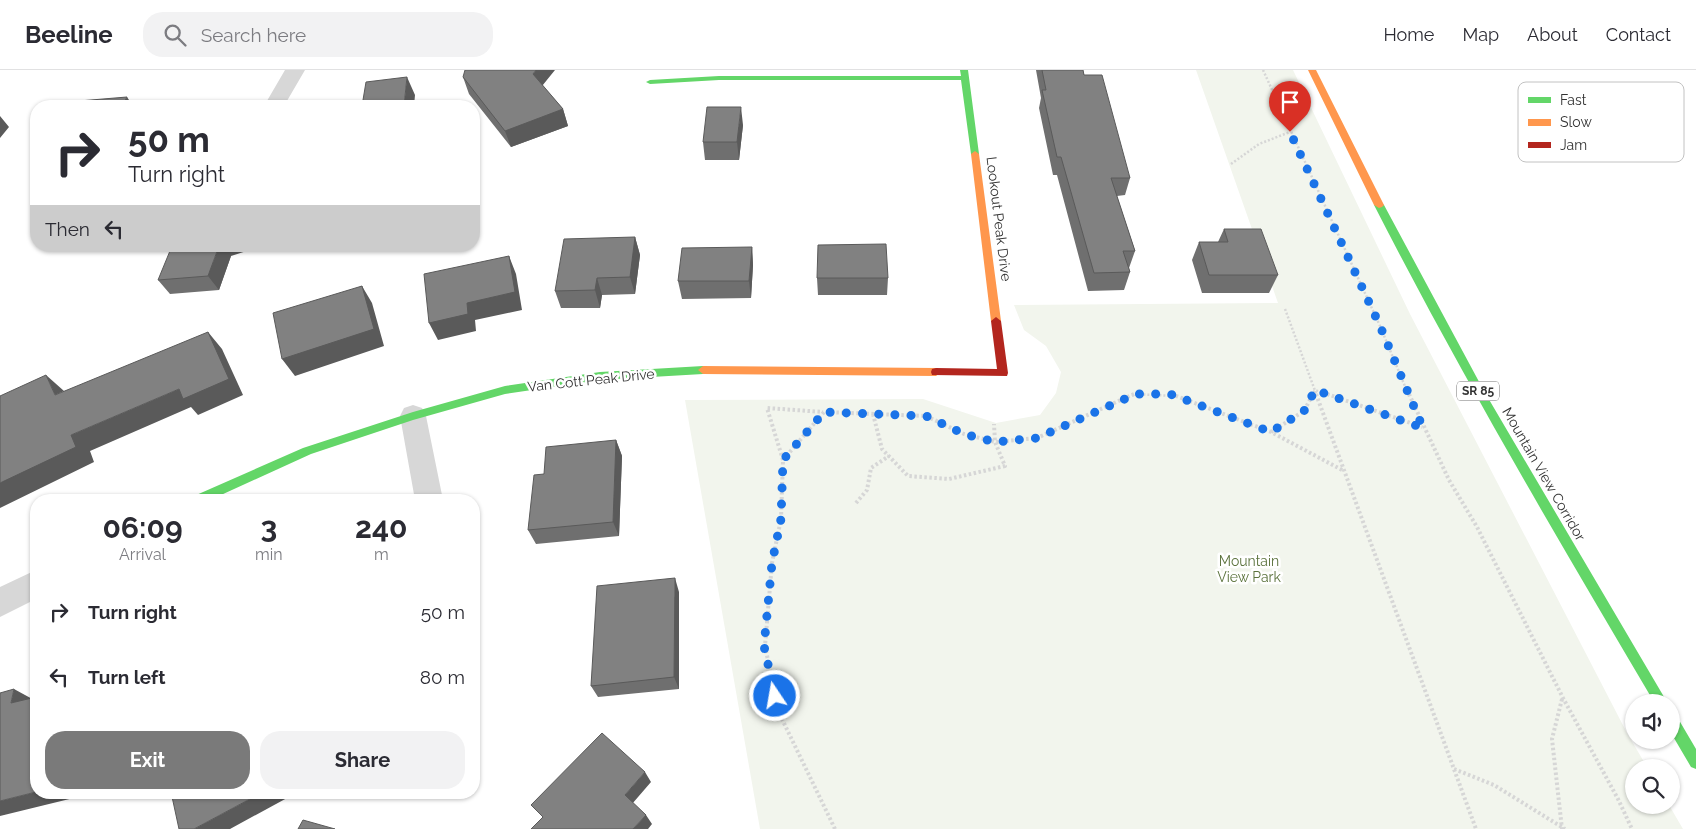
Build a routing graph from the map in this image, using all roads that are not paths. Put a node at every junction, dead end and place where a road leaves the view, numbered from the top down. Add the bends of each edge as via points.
1 (295, 70) edge
2 (1312, 70) edge
3 (965, 74) edge
4 (650, 82) dead end
5 (278, 100) edge
6 (1004, 373) joint
7 (413, 416) junction
8 (211, 494) edge
9 (428, 494) edge
10 (30, 587) edge
11 (0, 603) edge
12 (1656, 694) edge
13 (1680, 735) edge
14 (1696, 762) edge

1 - 5 street
2 - 12 main road, Mountain View Corridor / SR 85 via 1404,255 1484,400
3 - 4 main road
3 - 6 main road, Lookout Peak Drive
6 - 7 main road, Van Cott Peak Drive via 700,370 600,376 506,390
7 - 8 main road, Van Cott Peak Drive via 307,451
7 - 9 street
10 - 11 street
13 - 14 main road

